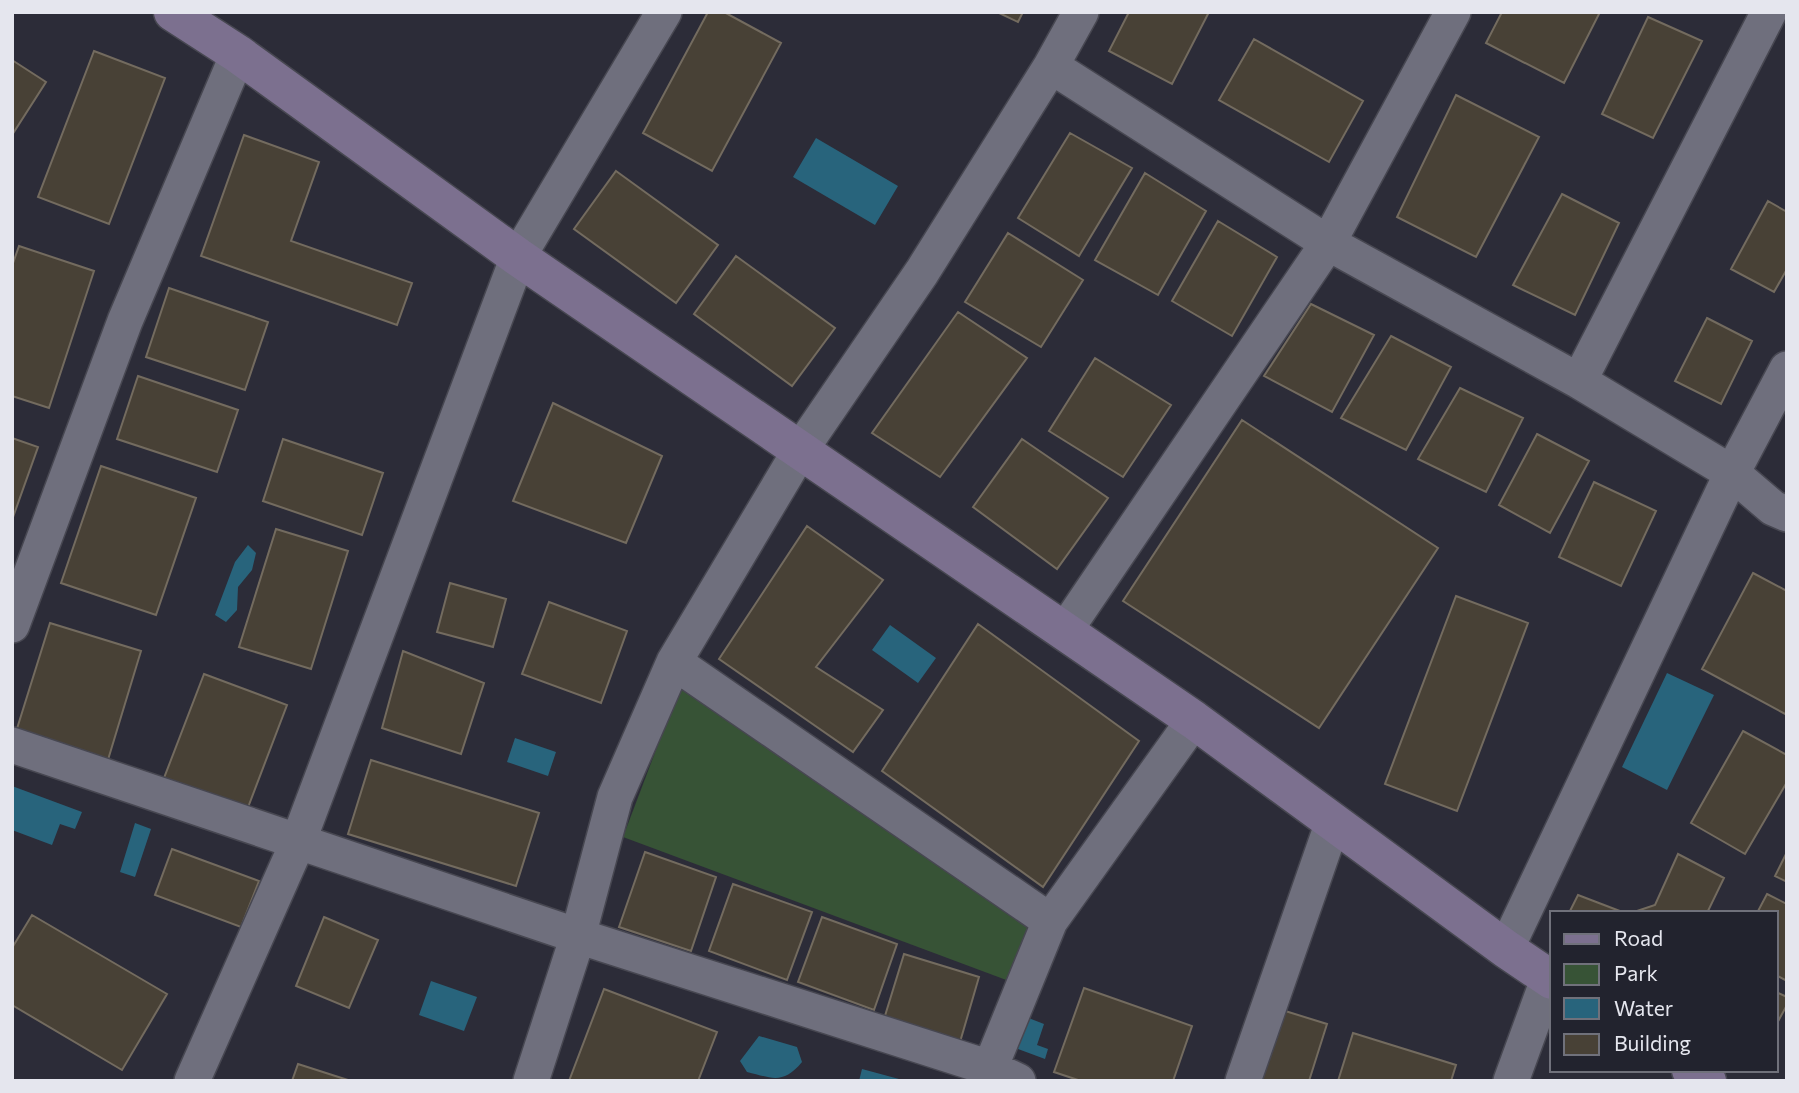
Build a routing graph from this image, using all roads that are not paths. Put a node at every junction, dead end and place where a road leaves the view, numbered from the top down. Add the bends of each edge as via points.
1 (173, 12) edge
2 (189, 12) edge
3 (664, 12) edge
4 (1081, 12) edge
5 (1453, 12) edge
6 (1769, 12) edge
7 (238, 54) junction
8 (1051, 66) junction
9 (1328, 243) junction
10 (518, 257) junction
11 (1787, 369) edge
12 (1579, 382) junction
13 (801, 449) junction
14 (1732, 473) junction
15 (1787, 514) edge
16 (12, 625) edge
17 (1064, 632) junction
18 (674, 662) junction
19 (1194, 720) junction
20 (12, 745) edge
21 (1333, 822) junction
22 (299, 842) junction
23 (1050, 921) junction
24 (578, 936) junction
25 (1506, 949) junction
26 (1550, 979) edge
27 (1004, 1075) edge
28 (192, 1081) edge
29 (506, 1081) edge
30 (531, 1081) edge
31 (1243, 1081) edge
32 (1511, 1081) edge

1 - 7 street
2 - 7 street
3 - 10 street
4 - 8 street
5 - 9 street
6 - 12 street
7 - 10 street
7 - 16 street via 125,321
8 - 9 street
8 - 13 street via 922,272
9 - 12 street
9 - 17 street
10 - 13 street
10 - 22 street
11 - 14 street
12 - 14 street
13 - 17 street
13 - 18 street
14 - 15 street via 1773,508
14 - 25 street
17 - 19 street
18 - 23 street
18 - 24 street via 615,797
19 - 21 street
19 - 23 street
20 - 22 street
21 - 25 street
21 - 31 street
22 - 24 street
22 - 28 street
23 - 27 street
24 - 27 street
24 - 29 street via 543,983
24 - 30 street
25 - 26 street
26 - 32 street

